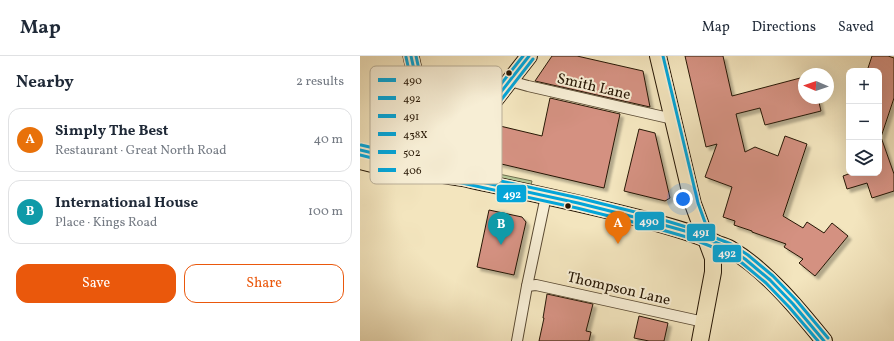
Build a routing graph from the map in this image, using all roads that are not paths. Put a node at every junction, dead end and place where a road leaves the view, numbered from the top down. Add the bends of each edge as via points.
1 (411, 56) edge
2 (529, 56) edge
3 (658, 56) edge
4 (413, 66) edge
5 (510, 81) junction
6 (502, 91) edge
7 (673, 119) junction
8 (360, 150) edge
9 (370, 152) edge
10 (360, 161) edge
11 (370, 164) edge
12 (491, 184) edge
13 (546, 196) junction
14 (705, 238) junction
15 (527, 286) junction
16 (704, 322) junction
17 (517, 341) edge
18 (700, 341) edge
19 (824, 341) edge

1 - 4 street
2 - 5 main road
3 - 7 main road
5 - 6 main road
5 - 7 street, Smith Lane
7 - 14 main road via 693,204
8 - 9 main road
10 - 11 main road
12 - 13 main road
13 - 14 main road via 628,215
13 - 15 street
14 - 16 main road via 713,258 713,272
14 - 19 main road via 731,249 755,265 806,318
15 - 16 street, Thompson Lane via 536,285
15 - 17 street
16 - 18 main road

